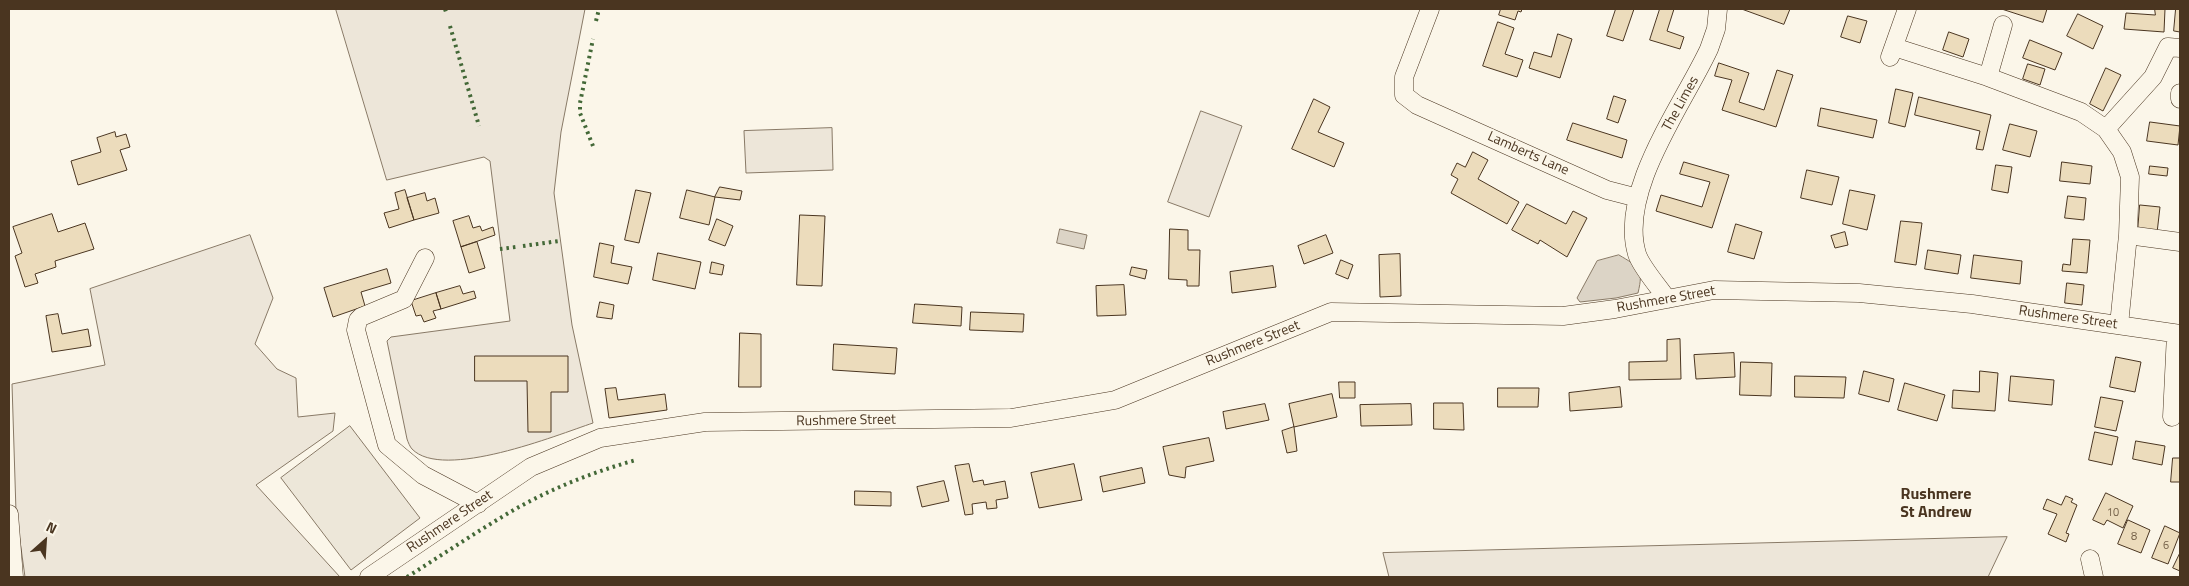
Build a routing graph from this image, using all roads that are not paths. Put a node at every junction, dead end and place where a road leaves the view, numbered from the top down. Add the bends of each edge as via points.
1 (1430, 9) edge
2 (1718, 9) edge
3 (1906, 9) edge
4 (2003, 25) dead end
5 (2180, 48) edge
6 (1988, 76) junction
7 (2180, 93) edge
8 (2180, 99) edge
9 (2106, 129) junction
10 (1638, 198) junction
11 (2128, 235) junction
12 (2180, 242) edge
13 (425, 258) dead end
14 (1667, 299) junction
15 (2120, 325) junction
16 (2178, 334) edge
17 (2169, 417) edge
18 (478, 504) junction
19 (9, 514) edge
20 (2090, 559) dead end
21 (14, 577) edge
22 (369, 577) edge
23 (2094, 577) edge

1 - 10 street, Lamberts Lane via 1404,77 1404,96 1417,105 1607,190
2 - 10 street, The Limes via 1709,49 1649,164
3 - 6 street via 1892,52
4 - 6 street
5 - 9 street via 2168,47 2153,77
6 - 9 street via 2081,112
7 - 8 street
9 - 11 street via 2122,152 2130,177
10 - 14 street via 1633,236 1638,257
11 - 12 street
11 - 15 street
13 - 18 street via 404,298 361,317 356,330 387,445 423,475
14 - 15 street, Rushmere Street via 1714,290 1859,293 1972,304
14 - 18 street, Rushmere Street via 1563,316 1331,312 1115,400 1011,418 705,422 645,430 600,438 531,467
15 - 16 street, Rushmere Street
16 - 17 street
18 - 22 street, Rushmere Street
19 - 21 street
20 - 23 street

